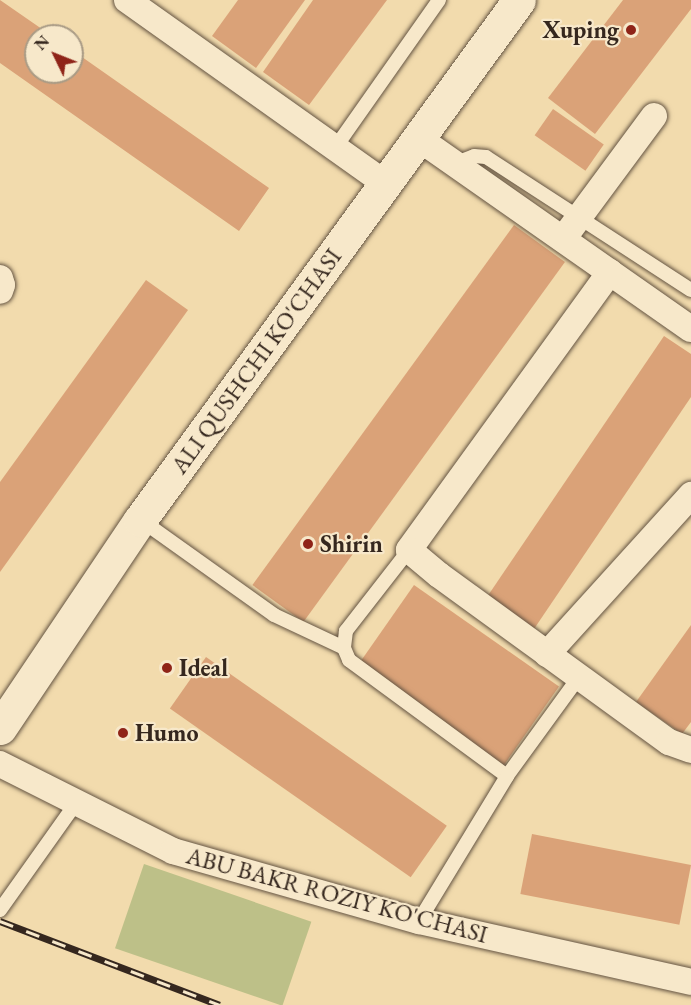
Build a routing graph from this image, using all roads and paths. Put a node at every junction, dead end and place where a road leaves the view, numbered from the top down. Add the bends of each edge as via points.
1 (127, 0) edge
2 (439, 0) edge
3 (519, 0) edge
4 (654, 116) dead end
5 (418, 138) junction
6 (335, 148) junction
7 (456, 163) junction
8 (386, 184) junction
9 (579, 217) junction
10 (563, 239) junction
11 (610, 272) junction
12 (0, 278) edge
13 (691, 290) edge
14 (0, 291) edge
15 (691, 329) edge
16 (691, 495) edge
17 (140, 520) junction
18 (409, 550) junction
19 (344, 648) junction
20 (547, 654) junction
21 (579, 677) junction
22 (0, 728) edge
23 (691, 750) edge
24 (0, 764) edge
25 (507, 776) junction
26 (76, 803) junction
27 (0, 910) edge
28 (419, 921) junction
29 (691, 982) edge

1 - 6 street
2 - 6 lane
3 - 5 main road, ALI QUSHCHI KO'CHASI
4 - 9 street
5 - 7 street
5 - 8 main road, ALI QUSHCHI KO'CHASI
6 - 8 street
7 - 9 lane via 474,156 486,157
7 - 10 street
8 - 17 main road, ALI QUSHCHI KO'CHASI
9 - 10 street
9 - 13 lane
10 - 11 street
11 - 15 street
11 - 18 street
12 - 14 street
16 - 20 street
17 - 19 lane via 274,615
17 - 22 main road, ALI QUSHCHI KO'CHASI
18 - 19 lane via 346,631
18 - 20 street
19 - 25 lane via 349,660
20 - 21 street
21 - 23 street via 669,742
21 - 25 lane
24 - 26 street, ABU BAKR ROZIY KO'CHASI
25 - 28 lane
26 - 27 lane
26 - 28 street, ABU BAKR ROZIY KO'CHASI via 173,851
28 - 29 street, ABU BAKR ROZIY KO'CHASI

